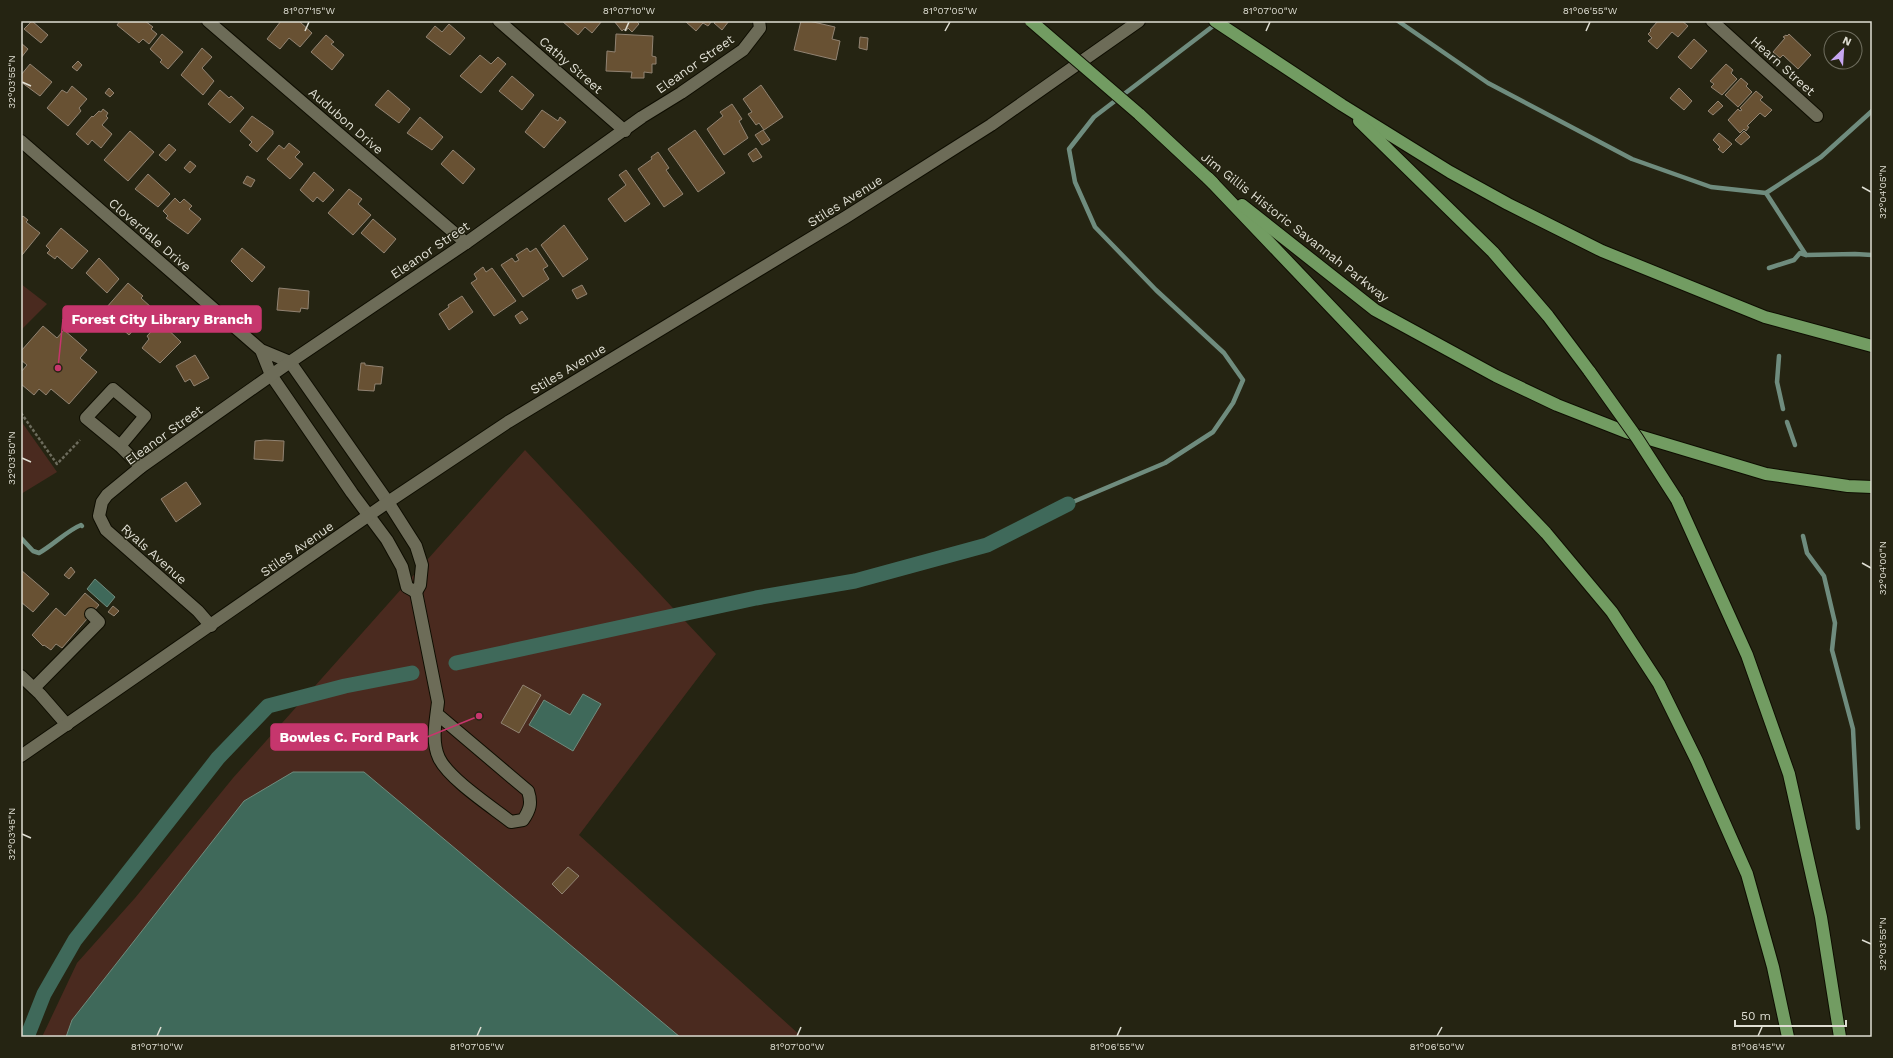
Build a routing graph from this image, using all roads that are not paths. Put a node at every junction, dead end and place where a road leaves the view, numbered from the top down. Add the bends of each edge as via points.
1 (208, 21) edge
2 (499, 21) edge
3 (759, 21) edge
4 (1031, 21) edge
5 (1139, 21) edge
6 (1215, 21) edge
7 (1712, 21) edge
8 (1342, 105) junction
9 (1817, 116) dead end
10 (625, 131) junction
11 (21, 141) edge
12 (1208, 178) junction
13 (466, 243) junction
14 (1872, 346) edge
15 (261, 350) junction
16 (290, 362) junction
17 (271, 375) junction
18 (120, 446) junction
19 (141, 467) junction
20 (1872, 487) edge
21 (107, 495) joint
22 (388, 502) junction
23 (369, 516) junction
24 (416, 592) junction
25 (91, 614) dead end
26 (211, 626) junction
27 (21, 676) edge
28 (34, 688) junction
29 (437, 714) junction
30 (67, 725) junction
31 (21, 756) edge
32 (1788, 1037) edge
33 (1840, 1037) edge

1 - 13 street, Audubon Drive
2 - 10 street, Cathy Street
3 - 10 street, Eleanor Street via 760,28 743,50
4 - 12 highway, Jim Gillis Historic Savannah Parkway, bridge via 1139,114
5 - 22 street, Stiles Avenue via 954,149 508,422
6 - 8 highway
7 - 9 street, Hearn Street
8 - 14 highway via 1456,176 1602,251 1765,317
8 - 33 highway, bridge via 1492,252 1548,316 1637,438 1677,500 1747,655 1789,774 1821,918
10 - 13 street, Eleanor Street
11 - 15 street, Cloverdale Drive
12 - 20 highway, Jim Gillis Historic Savannah Parkway via 1376,310 1496,376 1626,432 1766,474
12 - 32 highway via 1546,532 1612,612 1659,684 1697,761 1747,874 1773,967
13 - 16 street, Eleanor Street
15 - 16 street, Cloverdale Drive
15 - 17 street, Cloverdale Drive
16 - 17 street, Eleanor Street
16 - 22 street
17 - 19 street, Eleanor Street
17 - 23 street, Cloverdale Drive
18 - 18 street via 145,416 113,389 86,418
18 - 19 street
19 - 21 street, Eleanor Street
21 - 26 street, Ryals Avenue via 99,510 101,523 106,530 198,611
22 - 23 street, Stiles Avenue
22 - 24 street via 416,546 422,565 420,585
23 - 24 street, Cloverdale Drive via 387,540 402,567 407,587
23 - 26 street, Stiles Avenue
24 - 29 street via 438,702
25 - 28 street via 99,622
26 - 30 street, Stiles Avenue
27 - 28 street
28 - 30 street
29 - 29 street via 434,735 439,758 453,776 511,822 523,820 529,811 531,799 528,791
30 - 31 street, Stiles Avenue

